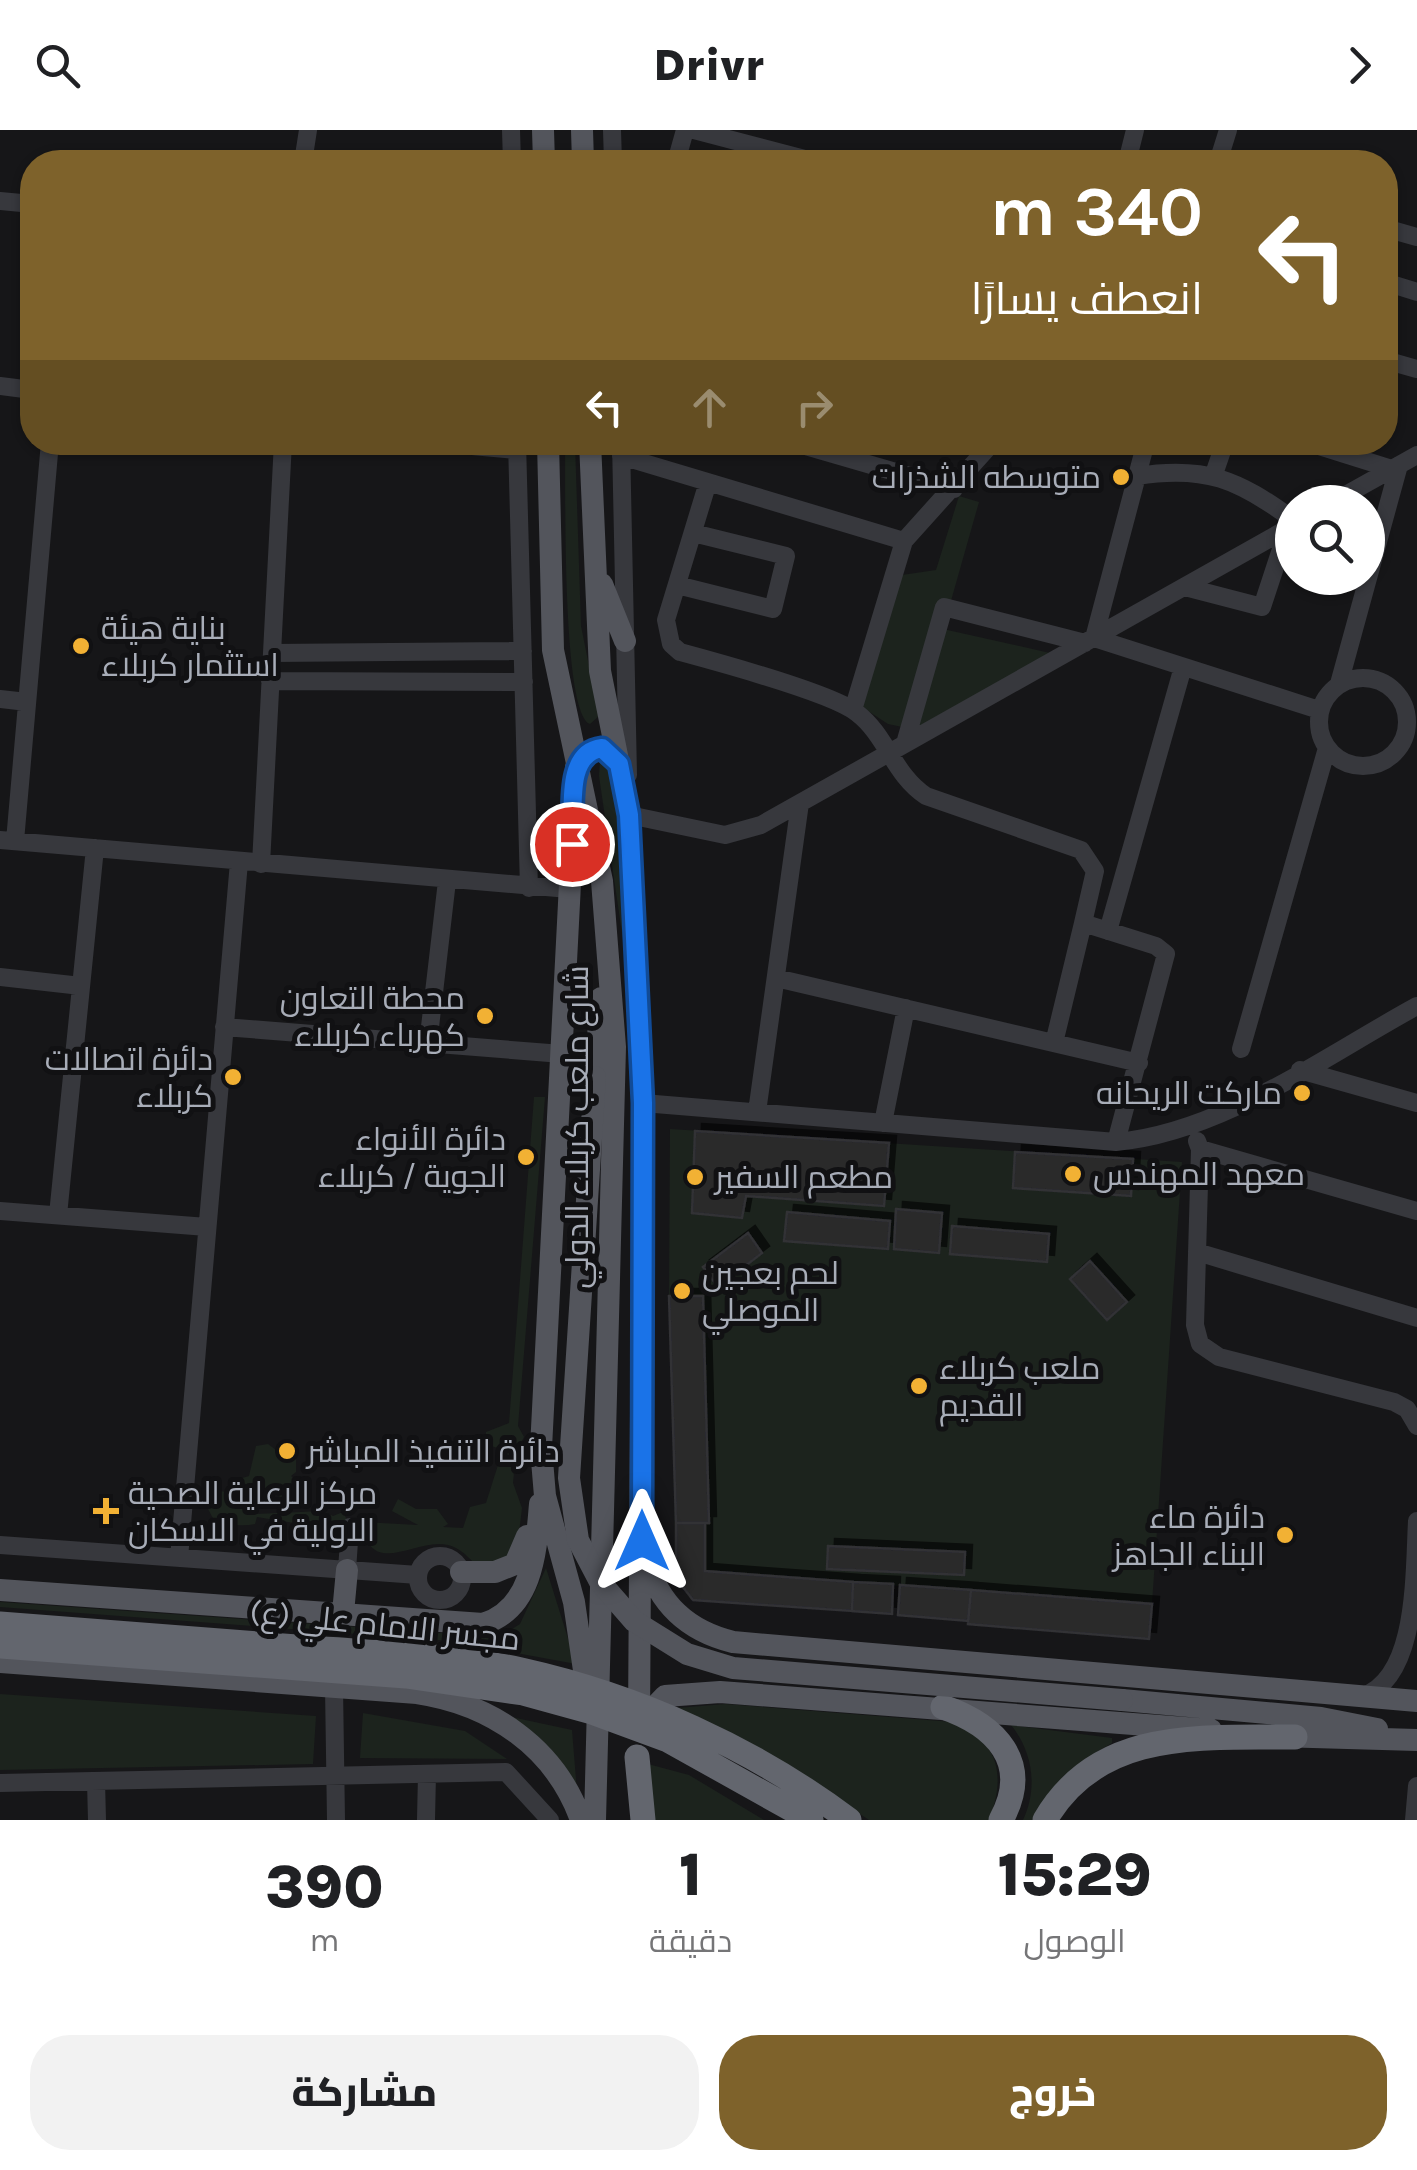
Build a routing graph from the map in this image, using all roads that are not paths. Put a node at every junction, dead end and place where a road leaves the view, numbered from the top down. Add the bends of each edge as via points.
1 (694, 130) edge
2 (770, 150) edge
3 (49, 455) edge
4 (281, 455) edge
5 (517, 455) edge
6 (548, 455) edge
7 (591, 455) edge
8 (621, 455) edge
9 (632, 455) edge
10 (649, 455) edge
11 (838, 455) edge
12 (982, 455) edge
13 (1143, 455) edge
14 (1221, 455) edge
15 (1353, 455) edge
16 (1417, 455) edge
17 (649, 464) junction
18 (1396, 467) junction
19 (1214, 474) junction
20 (1137, 476) junction
21 (708, 482) junction
22 (1364, 485) edge
23 (954, 488) junction
24 (1275, 509) edge
25 (693, 533) junction
26 (1275, 533) edge
27 (904, 541) junction
28 (595, 566) junction
29 (1275, 570) edge
30 (677, 584) junction
31 (1185, 586) junction
32 (625, 641) junction
33 (1090, 641) junction
34 (522, 651) junction
35 (272, 653) junction
36 (1183, 667) junction
37 (270, 682) junction
38 (524, 682) junction
39 (1386, 683) junction
40 (1339, 684) junction
41 (1417, 693) edge
42 (0, 699) edge
43 (27, 702) junction
44 (564, 708) junction
45 (853, 710) junction
46 (1320, 710) junction
47 (608, 718) junction
48 (906, 740) junction
49 (1327, 748) junction
50 (884, 752) junction
51 (619, 764) junction
52 (576, 767) junction
53 (800, 803) junction
54 (629, 815) junction
55 (8, 840) edge
56 (94, 848) junction
57 (239, 862) junction
58 (261, 864) junction
59 (447, 880) junction
60 (529, 888) junction
61 (569, 889) junction
62 (603, 900) junction
63 (1083, 923) junction
64 (1108, 931) junction
65 (0, 977) edge
66 (776, 978) junction
67 (81, 986) junction
68 (1417, 1006) edge
69 (906, 1008) junction
70 (224, 1026) junction
71 (1054, 1043) junction
72 (428, 1044) junction
73 (1241, 1049) dead end
74 (562, 1054) junction
75 (1139, 1062) junction
76 (1300, 1070) junction
77 (643, 1103) junction
78 (1417, 1103) edge
79 (757, 1112) junction
80 (883, 1122) junction
81 (1192, 1127) junction
82 (1116, 1142) junction
83 (1200, 1149) junction
84 (1417, 1210) edge
85 (0, 1211) edge
86 (58, 1216) junction
87 (208, 1227) junction
88 (1197, 1252) junction
89 (1417, 1318) edge
90 (1417, 1426) edge
91 (541, 1448) junction
92 (543, 1481) junction
93 (1417, 1521) edge
94 (350, 1527) dead end
95 (642, 1541) junction
96 (0, 1546) edge
97 (179, 1558) junction
98 (347, 1570) junction
99 (461, 1572) junction
100 (418, 1575) junction
101 (0, 1590) edge
102 (343, 1613) junction
103 (0, 1624) edge
104 (0, 1646) edge
105 (773, 1647) junction
106 (1414, 1650) edge
107 (0, 1662) edge
108 (1417, 1672) edge
109 (334, 1687) junction
110 (763, 1695) junction
111 (1355, 1698) junction
112 (1417, 1701) edge
113 (942, 1707) junction
114 (639, 1724) junction
115 (1295, 1738) junction
116 (1417, 1740) edge
117 (595, 1757) junction
118 (637, 1757) joint
119 (427, 1774) junction
120 (734, 1774) junction
121 (335, 1776) junction
122 (96, 1781) junction
123 (0, 1783) edge
124 (1417, 1786) edge
125 (97, 1820) edge
126 (336, 1820) edge
127 (426, 1820) edge
128 (535, 1820) edge
129 (550, 1820) edge
130 (581, 1820) edge
131 (595, 1820) edge
132 (642, 1820) edge
133 (781, 1820) edge
134 (810, 1820) edge
135 (850, 1820) edge
136 (1001, 1820) edge
137 (1046, 1820) edge
138 (1414, 1820) edge

1 - 2 street
3 - 43 street
4 - 35 street
5 - 34 street
6 - 44 main road, شارع ملعب كربلاء الدولي via 553,650
7 - 28 main road, شارع ملعب كربلاء الدولي
8 - 32 street
9 - 17 street
10 - 17 street
11 - 23 street
12 - 23 street
13 - 20 street
14 - 19 street
15 - 18 street
16 - 18 street
17 - 21 street
18 - 22 street
18 - 40 street
19 - 20 street
19 - 24 street
20 - 33 street
21 - 25 street
21 - 27 street
23 - 27 street
25 - 30 street
25 - 30 street via 786,556 773,609
26 - 31 street
27 - 45 street
28 - 32 main road
28 - 47 main road, شارع ملعب كربلاء الدولي
29 - 31 street via 1262,607
30 - 45 street via 665,626 675,648
31 - 33 street
32 - 54 street
33 - 36 street
33 - 48 street
33 - 48 street via 944,607
34 - 35 street
34 - 38 street
35 - 37 street
36 - 46 street
36 - 64 street
37 - 38 street
37 - 58 street
38 - 60 street
39 - 40 street via 1354,678
39 - 41 street
39 - 49 street via 1406,709 1408,725 1394,754 1364,767 1347,764
40 - 46 street
42 - 43 street
43 - 55 street
44 - 47 main road via 579,726 595,727
44 - 52 main road, شارع ملعب كربلاء الدولي
45 - 50 street
46 - 49 street via 1318,727
47 - 51 main road, شارع ملعب كربلاء الدولي
48 - 50 street
49 - 73 street
50 - 53 street
50 - 63 street via 906,783 926,796 1086,854 1094,871
51 - 52 main road via 602,748 586,753
51 - 54 main road, شارع ملعب كربلاء الدولي
52 - 61 main road
52 - 62 main road, شارع ملعب كربلاء الدولي
53 - 54 street via 725,835
53 - 66 street
54 - 77 main road, شارع ملعب كربلاء الدولي
55 - 56 street
56 - 57 street
56 - 67 street
57 - 58 street
57 - 70 street
58 - 59 street
59 - 60 street
59 - 72 street
60 - 61 street
61 - 74 main road
62 - 116 main road, bridge via 568,1478 578,1540 607,1592 654,1637 719,1666 1321,1718
62 - 117 main road, شارع ملعب كربلاء الدولي via 614,1012 615,1137
63 - 64 street
63 - 71 street
64 - 75 street via 1166,954
65 - 67 street
66 - 69 street
66 - 79 street
67 - 86 street
68 - 76 street
69 - 71 street
69 - 80 street
70 - 72 street
70 - 87 street
71 - 75 street
72 - 74 street
74 - 91 main road
75 - 82 street
76 - 78 street
76 - 81 street
77 - 79 street
77 - 95 main road, شارع ملعب كربلاء الدولي
79 - 80 street
80 - 82 street
81 - 82 street
81 - 83 street
83 - 84 street
83 - 88 street
85 - 86 street
86 - 87 street
87 - 97 street
88 - 89 street
88 - 90 street via 1194,1325 1204,1349 1394,1402
91 - 92 main road
91 - 99 main road via 520,1558 504,1570
92 - 102 main road via 532,1568 505,1614 472,1624
92 - 117 main road via 577,1616
93 - 106 street
94 - 98 street
95 - 105 main road via 656,1586 686,1623 715,1638
95 - 114 main road, شارع ملعب كربلاء الدولي
96 - 97 street
97 - 98 street
98 - 100 street
98 - 102 main road
99 - 100 street via 438,1556
99 - 100 street via 457,1592 445,1599 425,1594
101 - 102 main road
103 - 135 highway, مجسر الامام علي (ع), bridge via 410,1655 521,1670 628,1701 691,1728
104 - 120 highway, مجسر الامام علي (ع), bridge via 501,1689 627,1724
105 - 110 main road via 752,1671
105 - 111 main road
106 - 108 street
106 - 111 street via 1392,1680
107 - 109 main road
109 - 121 street
109 - 130 main road via 437,1696 494,1717 542,1755
110 - 113 main road
110 - 114 main road via 675,1693 657,1701
111 - 112 main road
113 - 115 main road
113 - 136 highway via 991,1731 1006,1752 1012,1775
114 - 118 main road, شارع ملعب كربلاء الدولي
115 - 116 main road
115 - 137 highway via 1167,1740 1132,1748 1091,1768
117 - 131 main road
118 - 132 highway
119 - 121 street
119 - 127 street
119 - 129 street via 506,1772
120 - 133 highway, bridge
120 - 134 highway, مجسر الامام علي (ع), bridge
121 - 122 street
121 - 126 street
122 - 123 street
122 - 125 street
124 - 138 street
128 - 129 street

